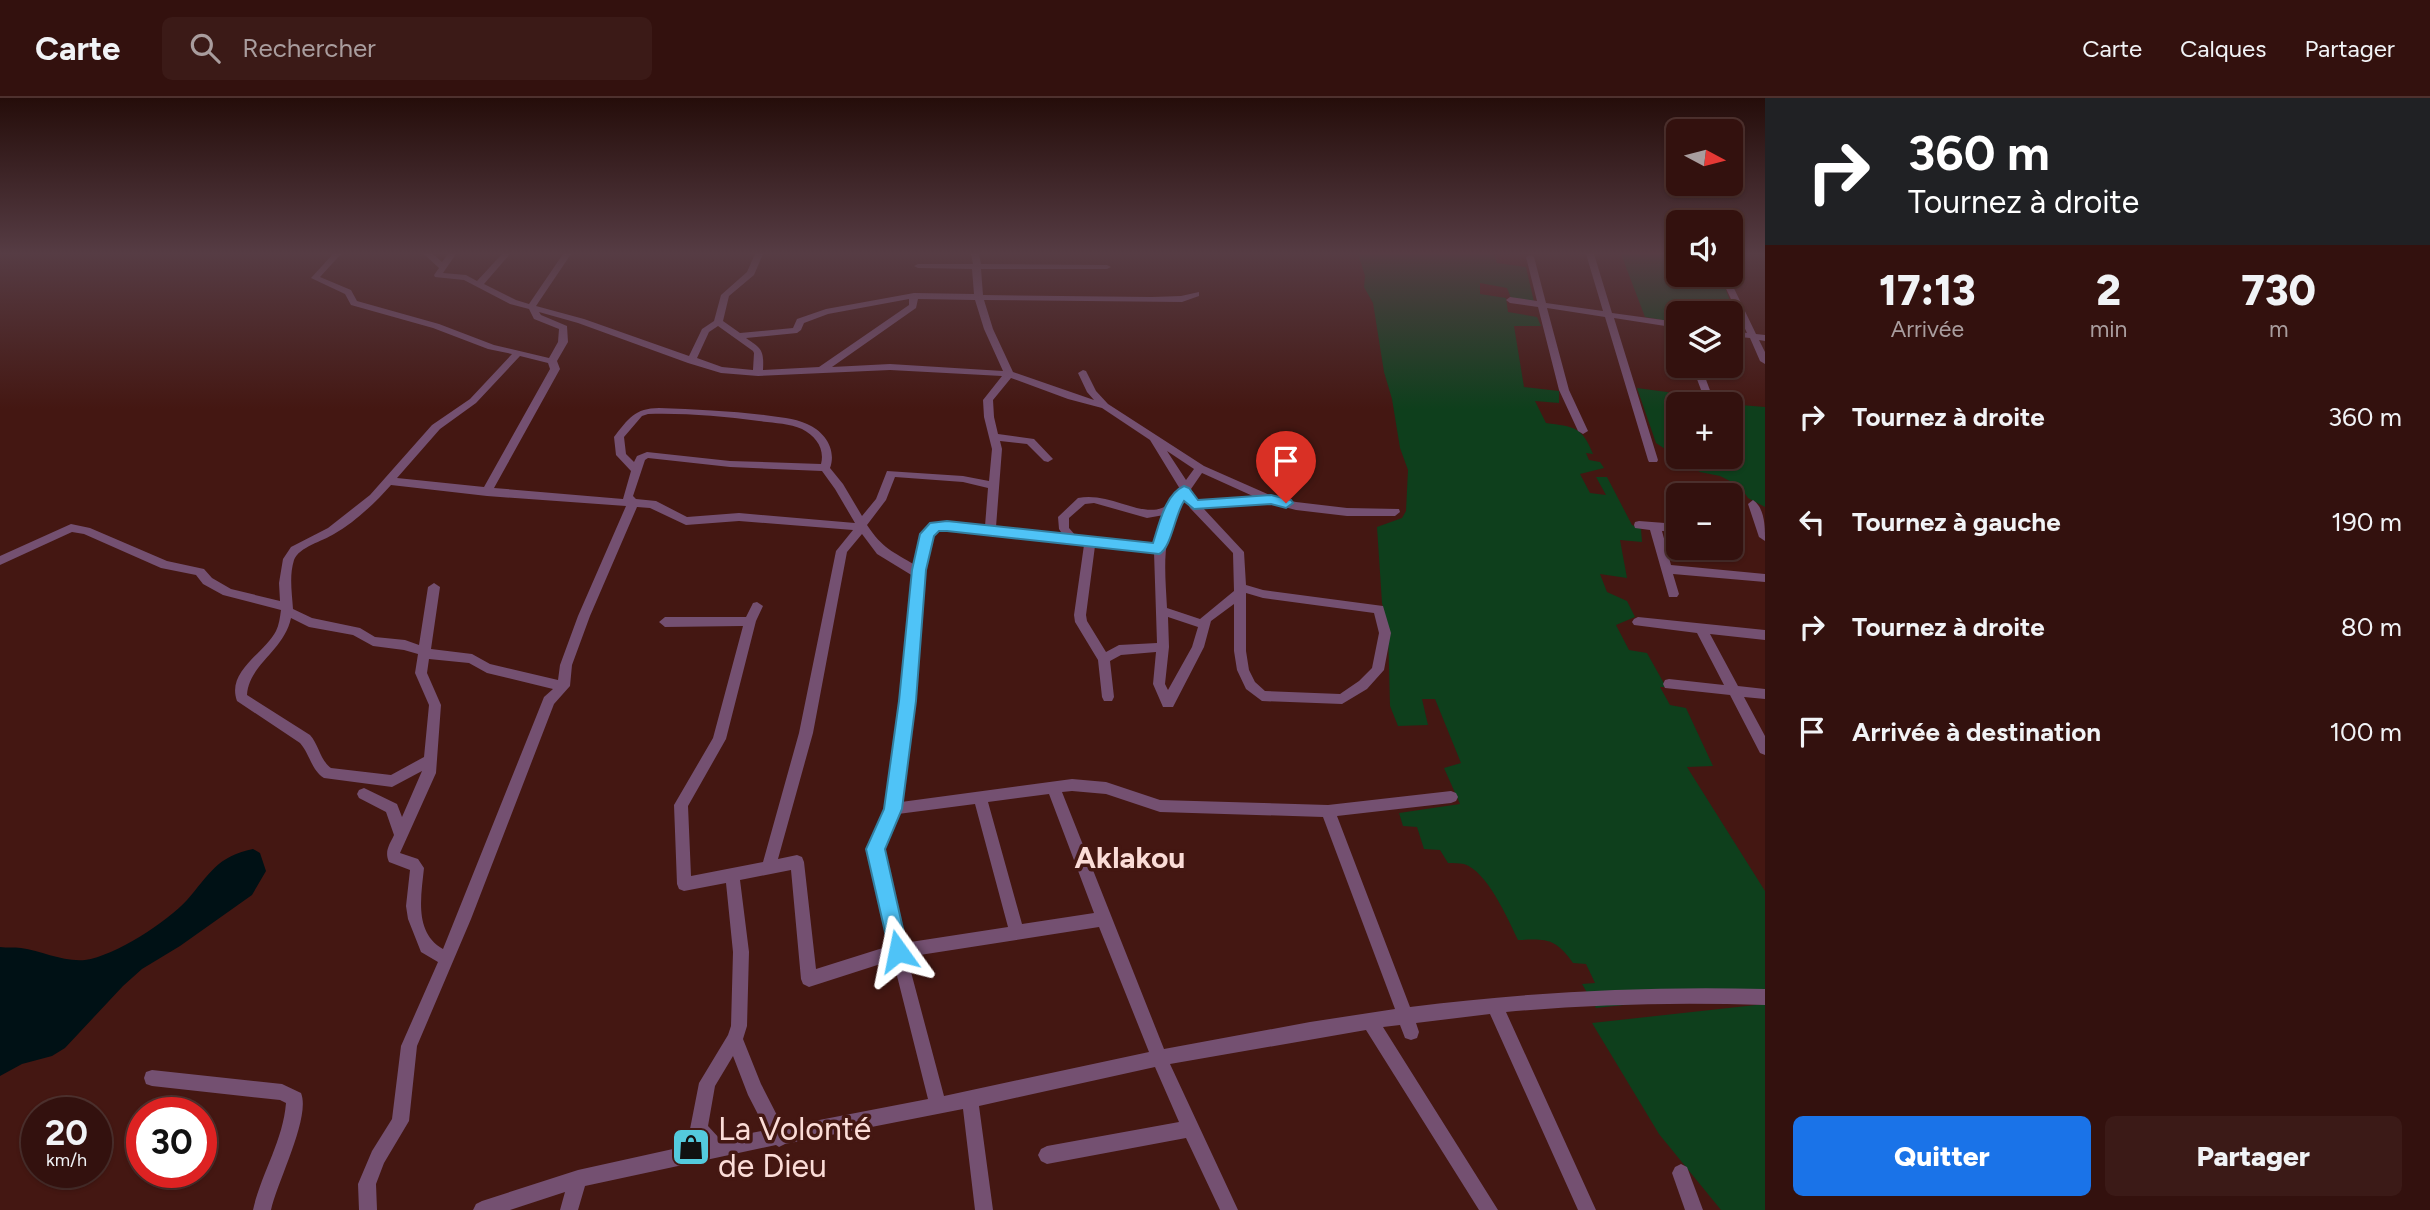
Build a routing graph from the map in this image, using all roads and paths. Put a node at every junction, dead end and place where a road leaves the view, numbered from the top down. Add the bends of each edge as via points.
1 (365, 306) edge
2 (532, 306) joint
3 (722, 306) edge
4 (860, 306) edge
5 (913, 306) edge
6 (983, 306) edge
7 (1542, 306) edge
8 (1554, 306) edge
9 (1606, 306) edge
10 (1738, 306) edge
11 (1609, 314) junction
12 (718, 322) junction
13 (1666, 323) edge
14 (1743, 335) edge
15 (738, 336) junction
16 (1752, 336) junction
17 (1765, 338) edge
18 (517, 354) junction
19 (552, 361) junction
20 (691, 361) junction
21 (1765, 361) edge
22 (821, 370) junction
23 (758, 373) junction
24 (1083, 373) dead end
25 (1009, 374) junction
26 (1105, 406) junction
27 (1583, 431) dead end
28 (1148, 433) junction
29 (995, 437) junction
30 (1048, 459) dead end
31 (1653, 460) dead end
32 (825, 468) junction
33 (1200, 468) junction
34 (637, 470) junction
35 (388, 481) junction
36 (994, 486) junction
37 (1184, 491) junction
38 (487, 492) junction
39 (1271, 500) junction
40 (633, 503) junction
41 (1753, 504) dead end
42 (1194, 505) junction
43 (1172, 508) junction
44 (1395, 512) dead end
45 (861, 525) junction
46 (1639, 525) dead end
47 (1655, 526) junction
48 (1666, 527) edge
49 (990, 531) junction
50 (1765, 537) edge
51 (1073, 540) junction
52 (1090, 542) junction
53 (1159, 549) junction
54 (0, 561) edge
55 (1666, 569) junction
56 (919, 574) junction
57 (1765, 578) edge
58 (434, 587) dead end
59 (1239, 590) junction
60 (1673, 594) dead end
61 (757, 606) dead end
62 (286, 609) junction
63 (1162, 611) junction
64 (750, 621) junction
65 (665, 622) dead end
66 (1638, 622) dead end
67 (1205, 625) junction
68 (1701, 629) junction
69 (1765, 635) edge
70 (1163, 647) junction
71 (426, 652) junction
72 (1104, 659) junction
73 (1670, 684) dead end
74 (564, 685) junction
75 (1734, 691) junction
76 (1765, 694) edge
77 (1108, 697) dead end
78 (1765, 749) edge
79 (431, 760) junction
80 (392, 781) junction
81 (1054, 788) junction
82 (1451, 797) dead end
83 (980, 799) junction
84 (392, 808) junction
85 (893, 809) junction
86 (1328, 811) junction
87 (401, 834) junction
88 (769, 867) junction
89 (732, 874) junction
90 (1103, 919) junction
91 (1017, 932) junction
92 (898, 951) junction
93 (447, 958) junction
94 (1765, 997) edge
95 (1495, 1007) junction
96 (1404, 1016) junction
97 (1370, 1021) junction
98 (1411, 1032) dead end
99 (735, 1039) junction
100 (1160, 1058) junction
101 (152, 1079) dead end
102 (970, 1099) junction
103 (938, 1105) junction
104 (1189, 1129) junction
105 (779, 1138) junction
106 (717, 1149) junction
107 (1047, 1154) dead end
108 (1681, 1173) dead end
109 (579, 1179) junction
110 (261, 1210) edge
111 (368, 1210) edge
112 (482, 1210) edge
113 (569, 1210) edge
114 (984, 1210) edge
115 (1229, 1210) edge
116 (1489, 1210) edge
117 (1587, 1210) edge
118 (1694, 1210) edge

1 - 18 street
2 - 19 street via 537,317 564,328 563,342
2 - 20 street
3 - 12 street
4 - 15 street via 800,321 797,330 787,333
5 - 22 street
6 - 25 street via 995,350
7 - 27 street via 1564,390
8 - 11 street
9 - 11 street
10 - 16 street
11 - 13 street
11 - 31 street
12 - 15 street
12 - 20 street via 705,331
14 - 16 street
15 - 23 street via 759,353
16 - 17 street
16 - 21 street
18 - 19 street
18 - 35 street via 473,401 436,427
19 - 38 street via 555,369
20 - 23 street via 721,370
22 - 23 street
22 - 25 street via 904,367
24 - 26 street
25 - 26 street
25 - 29 street via 988,400
26 - 28 street
28 - 33 street
28 - 37 street via 1171,463
29 - 30 street via 1030,441
29 - 36 street
32 - 34 street via 647,455
32 - 34 street via 828,454 822,440 803,426 765,418 651,410 639,414 618,437 621,455
32 - 45 street
33 - 37 street
33 - 39 street
34 - 40 street via 627,496
35 - 38 street
35 - 62 street via 332,531 295,550 285,583
36 - 45 street via 891,473 881,500
36 - 49 street
37 - 42 street
37 - 43 street
38 - 40 street
39 - 42 street
39 - 44 street via 1347,512
40 - 74 street via 579,628
40 - 88 street via 652,504 686,521 739,517 861,527 842,551 806,733
41 - 50 street
42 - 59 street via 1238,552
43 - 51 street via 1147,516 1098,501 1082,501 1063,517 1064,529
43 - 53 street
45 - 56 street via 880,550
46 - 47 street
47 - 48 street
47 - 55 street
49 - 51 street
49 - 56 street via 935,526 927,534
51 - 52 street
52 - 53 street
52 - 72 street via 1080,615
53 - 63 street
54 - 62 street via 71,528 165,565 200,572 207,584
55 - 57 street
55 - 60 street
56 - 85 street
58 - 71 street
59 - 59 street via 1242,667 1258,694 1342,699 1378,670 1385,633 1379,609
59 - 67 street via 1212,612
61 - 64 street
62 - 71 street via 309,622
62 - 80 street via 282,631 243,677 240,696 306,740 322,771
63 - 67 street
63 - 70 street
64 - 65 street
64 - 89 street via 719,739 681,805 684,884
66 - 68 street
67 - 70 street via 1168,703 1159,684
68 - 69 street
68 - 75 street
70 - 72 street via 1127,649
71 - 74 street
71 - 79 street via 421,673 435,705
72 - 77 street
73 - 75 street
74 - 93 street via 540,722
75 - 76 street
75 - 78 street
79 - 80 street
79 - 87 street
80 - 84 street
80 - 84 street via 364,794
81 - 83 street
81 - 86 street via 1106,788 1160,806
81 - 90 street
82 - 86 street
83 - 85 street
83 - 91 street
84 - 87 street
85 - 92 street via 876,849
86 - 96 street
87 - 93 street via 393,855 417,868 413,906 423,943
88 - 89 street
88 - 92 street via 797,862 809,979
89 - 99 street via 741,952
90 - 91 street
90 - 100 street
91 - 92 street
92 - 103 street
93 - 111 street via 409,1046 400,1121 367,1184
94 - 95 street via 1613,995
95 - 96 street
95 - 117 street
96 - 97 street
96 - 98 street
97 - 100 street
97 - 116 street
99 - 105 street
99 - 106 street via 705,1092 699,1129
100 - 102 street
100 - 104 street
101 - 110 street via 282,1092 295,1099
102 - 103 street
102 - 114 street
103 - 105 street
104 - 107 street
104 - 115 street
105 - 106 street
106 - 109 street
108 - 118 street
109 - 112 street
109 - 113 street

